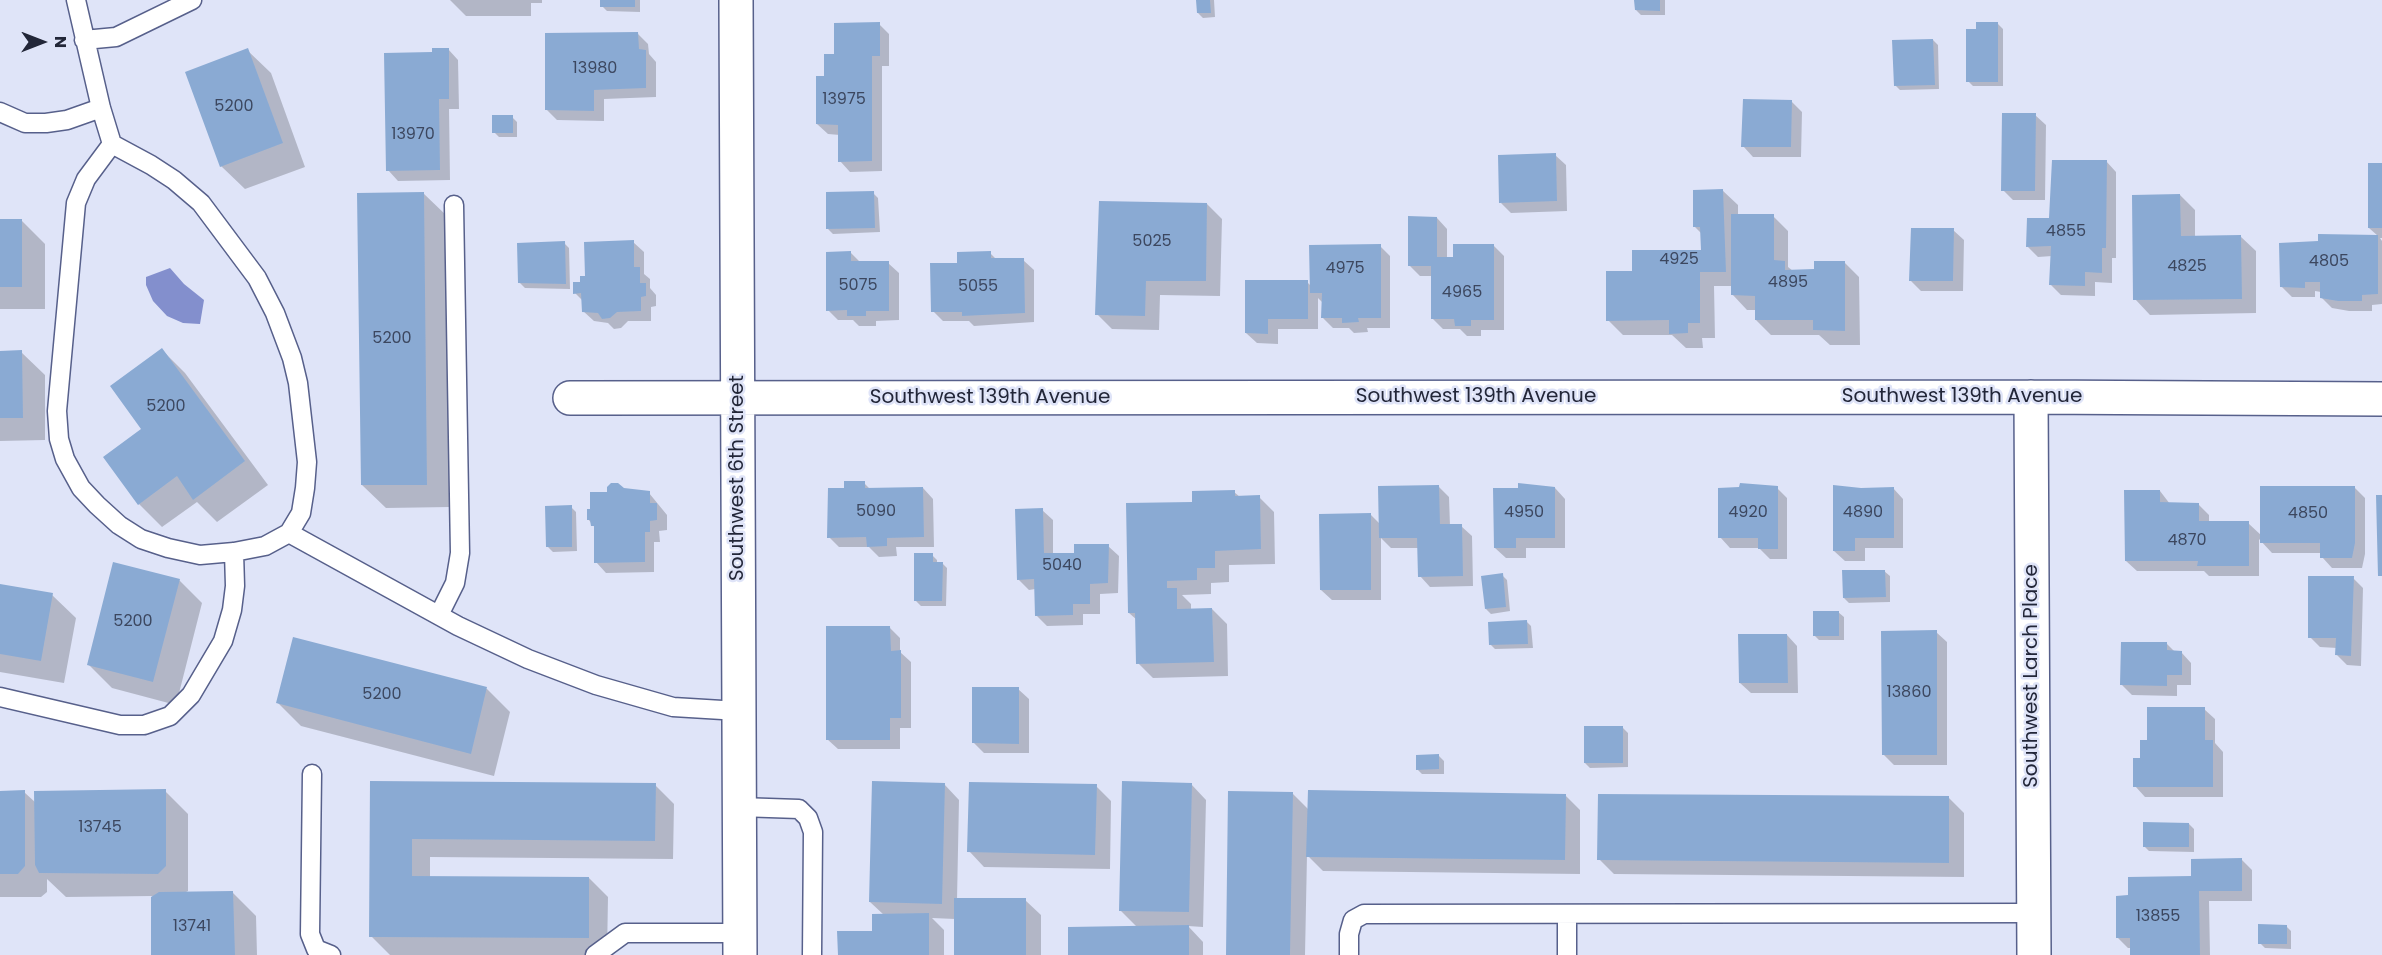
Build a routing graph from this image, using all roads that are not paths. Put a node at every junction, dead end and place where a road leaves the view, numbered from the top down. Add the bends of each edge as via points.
1 (76, 0) edge
2 (192, 0) edge
3 (736, 0) edge
4 (84, 40) junction
5 (101, 108) junction
6 (0, 112) edge
7 (112, 144) junction
8 (454, 206) dead end
9 (2031, 397) junction
10 (570, 398) dead end
11 (737, 398) junction
12 (2382, 399) edge
13 (289, 532) junction
14 (234, 552) junction
15 (439, 615) junction
16 (0, 697) edge
17 (739, 711) junction
18 (312, 774) dead end
19 (739, 807) junction
20 (2034, 913) junction
21 (1567, 914) junction
22 (740, 944) edge
23 (331, 955) edge
24 (595, 955) edge
25 (812, 955) edge
26 (1349, 955) edge
27 (1567, 955) edge
28 (2034, 955) edge

1 - 4 lane
2 - 4 lane via 116,37
3 - 11 street, Southwest 6th Street
4 - 5 lane
5 - 6 lane via 46,123 25,123
5 - 7 lane
7 - 13 lane via 174,180 201,204 257,278 275,313 298,383 307,462 301,513
7 - 14 lane via 86,179 76,202 57,411 59,439 81,488 119,525 141,539 168,548 200,555
8 - 15 lane via 460,553 455,583
9 - 11 street, Southwest 139th Avenue
9 - 12 street, Southwest 139th Avenue
9 - 20 street, Southwest Larch Place
10 - 11 street, Southwest 139th Avenue
11 - 17 street, Southwest 6th Street
13 - 14 lane via 265,546
13 - 15 lane
14 - 16 lane via 235,586 223,640 191,695 171,716 144,725 120,725
15 - 17 lane via 528,659 597,685 673,707
17 - 19 street, Southwest 6th Street
18 - 23 lane via 310,934 316,949
19 - 22 street, Southwest 6th Street
19 - 25 lane via 799,809 808,818 813,832
20 - 21 lane
20 - 28 street, Southwest Larch Place
21 - 26 lane via 1364,914 1353,920
21 - 27 lane
22 - 24 lane via 625,933

